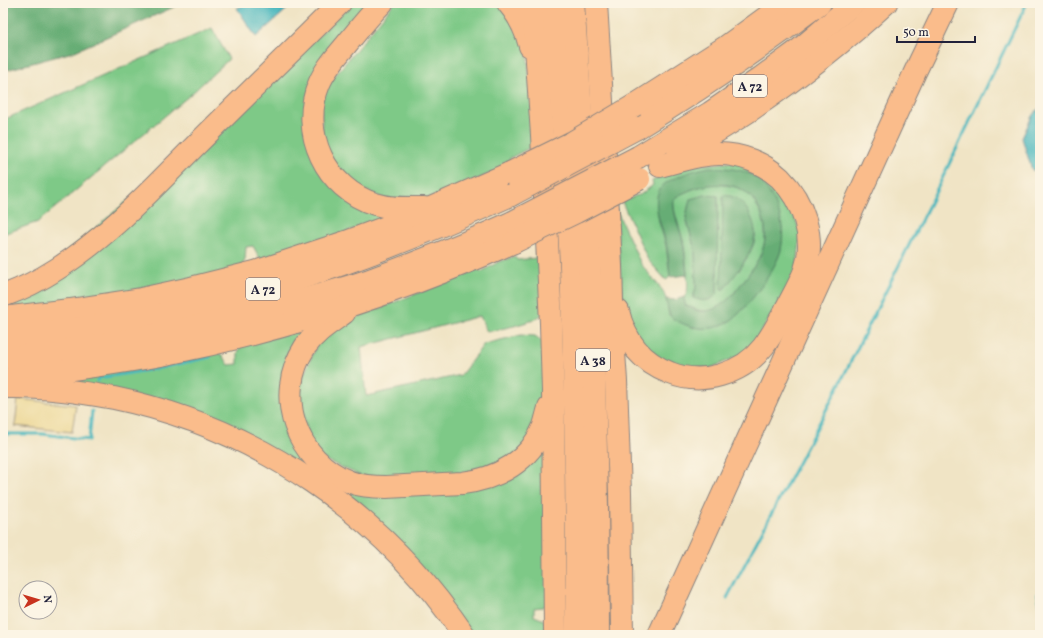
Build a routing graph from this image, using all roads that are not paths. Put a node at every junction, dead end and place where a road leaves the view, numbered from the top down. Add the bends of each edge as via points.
1 (340, 3) edge
2 (382, 3) edge
3 (508, 3) edge
4 (533, 3) edge
5 (553, 3) edge
6 (573, 3) edge
7 (596, 3) edge
8 (764, 3) edge
9 (786, 3) edge
10 (820, 3) edge
11 (854, 3) edge
12 (886, 3) edge
13 (948, 3) edge
14 (727, 46) junction
15 (538, 70) junction
16 (660, 166) junction
17 (433, 208) junction
18 (513, 232) junction
19 (611, 266) junction
20 (3, 296) edge
21 (360, 302) junction
22 (3, 318) edge
23 (3, 338) edge
24 (3, 358) edge
25 (3, 378) edge
26 (3, 387) edge
27 (553, 391) junction
28 (464, 635) edge
29 (555, 635) edge
30 (578, 635) edge
31 (598, 635) edge
32 (622, 635) edge
33 (660, 635) edge

1 - 20 highway via 114,224 57,268
2 - 17 highway via 333,60 323,76 313,107 315,140 329,171 354,194 385,207
3 - 15 highway via 526,30
4 - 15 highway
5 - 30 highway, A 38 via 570,266
6 - 31 highway, A 38 via 590,266
7 - 19 highway
8 - 14 highway
9 - 14 highway
10 - 23 highway, A 72, bridge via 698,91 636,128 511,195 455,220 354,260 236,297 96,326
11 - 18 highway, A 72, bridge via 800,49 710,113
12 - 16 highway via 796,78 752,109
13 - 33 highway
14 - 17 highway, bridge via 572,142
15 - 27 highway via 552,324
16 - 18 highway, bridge via 576,212
16 - 19 highway via 709,154 721,154 756,162 776,175 792,192 806,223 808,258 798,285 778,323 756,355 728,373 695,378 678,376 662,370 644,358 629,341 620,320
17 - 22 highway via 346,242 255,272 141,299
18 - 21 highway via 441,273
18 - 24 highway, A 72 via 461,245 365,281 240,316 116,343
19 - 32 highway via 620,492
21 - 25 highway via 275,328 167,354 102,366
21 - 27 highway via 312,338 294,370 290,394 296,429 301,439 314,458 341,478 373,487 486,479 518,462 533,445 544,426
26 - 28 highway via 71,391 132,402 212,428 248,444 327,492 375,531 436,596
27 - 29 highway

